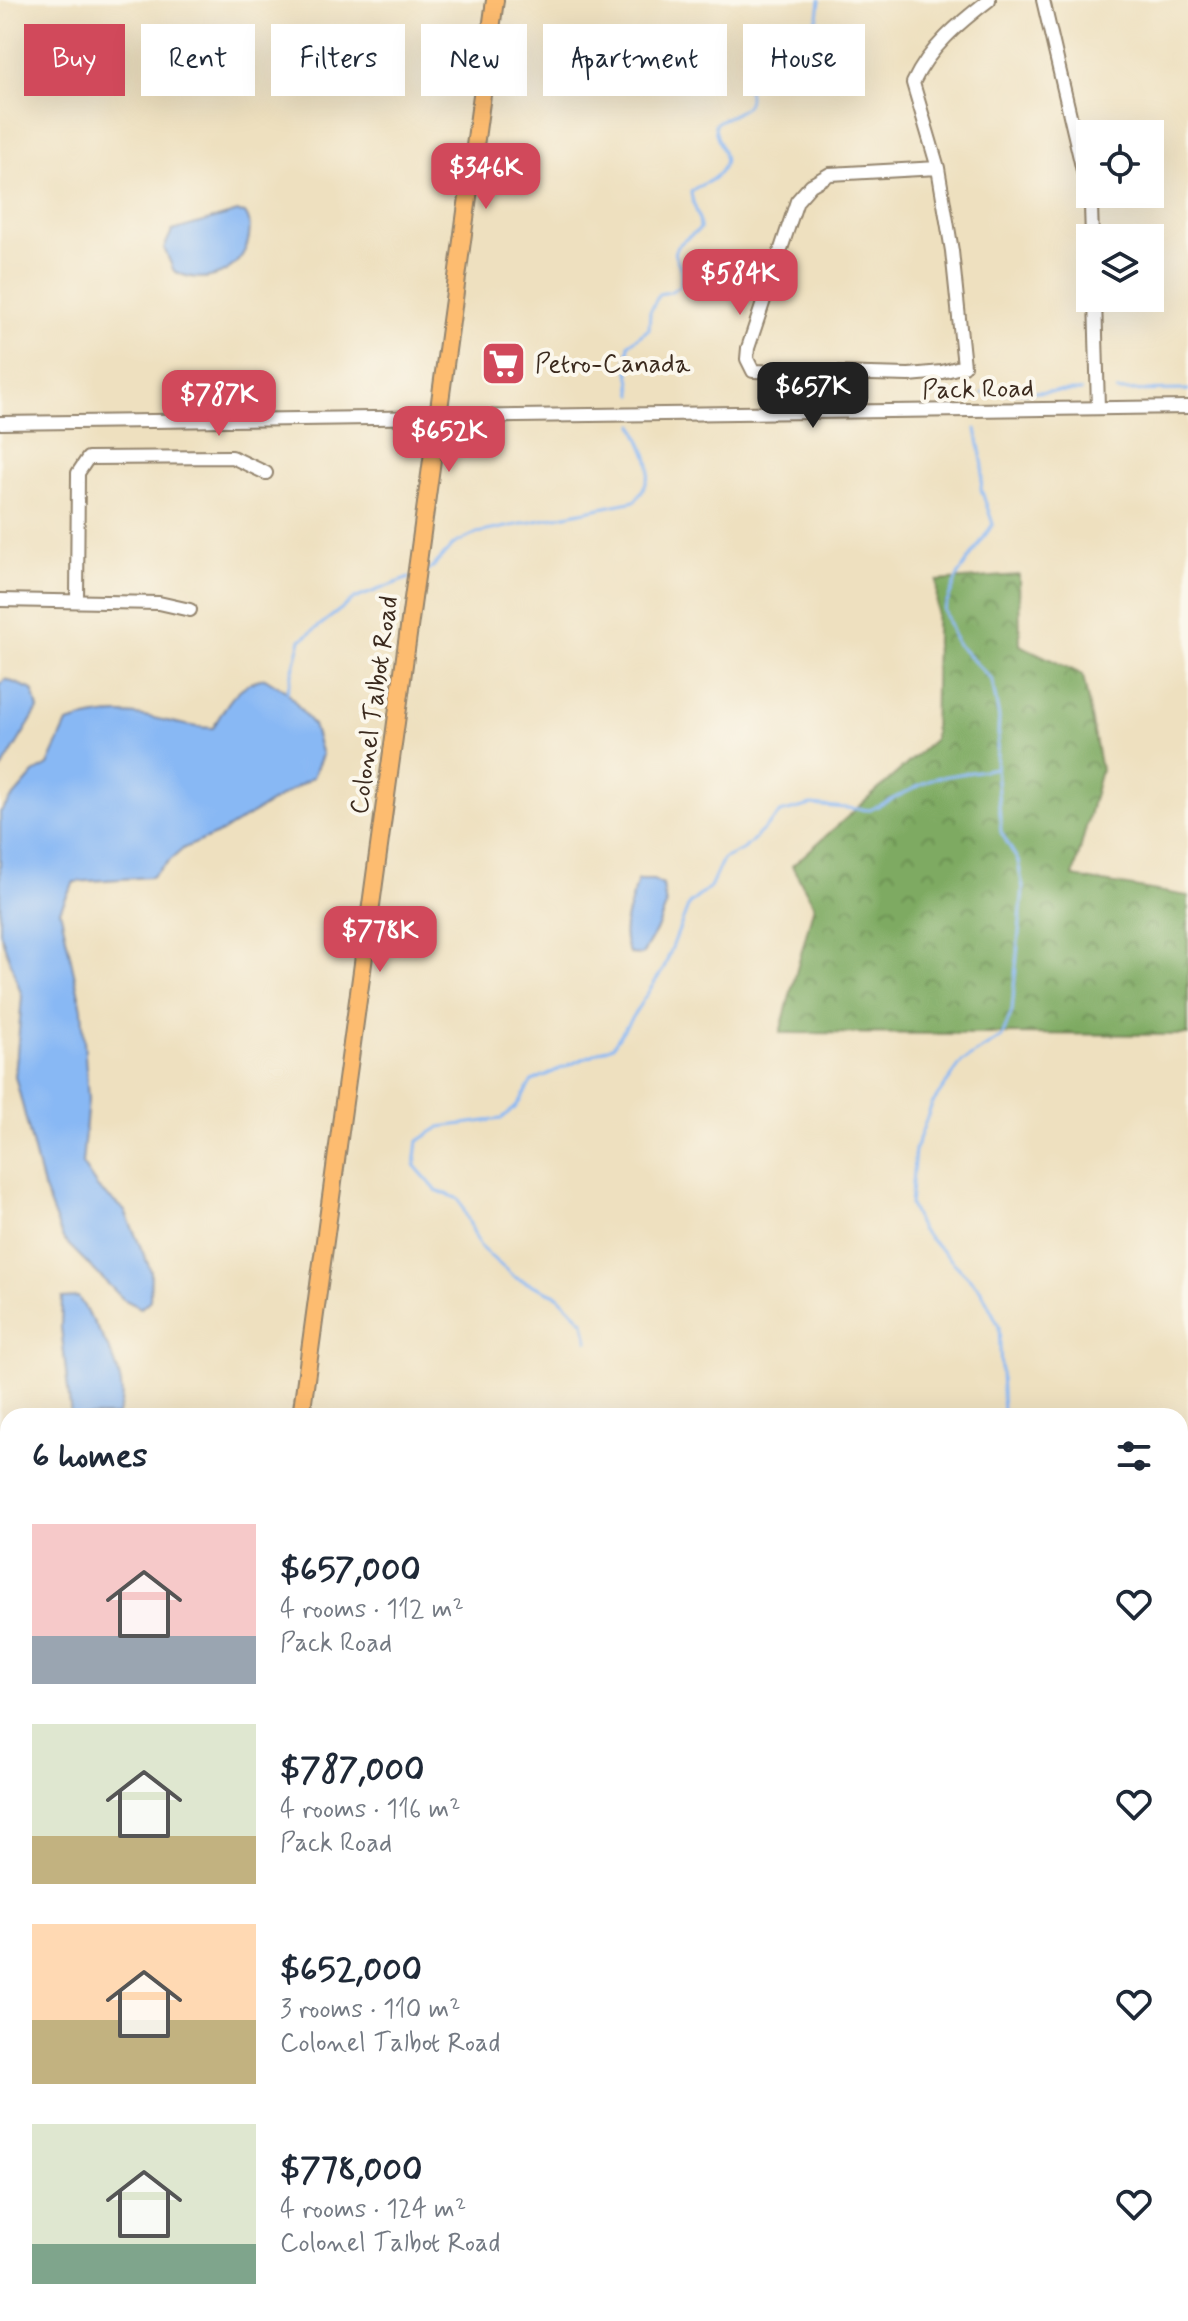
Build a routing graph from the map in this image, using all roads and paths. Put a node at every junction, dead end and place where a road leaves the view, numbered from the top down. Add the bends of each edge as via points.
1 (495, 0) edge
2 (989, 0) edge
3 (1043, 0) edge
4 (938, 168) junction
5 (1092, 224) edge
6 (1095, 312) edge
7 (1188, 407) edge
8 (1098, 408) junction
9 (437, 417) junction
10 (0, 423) edge
11 (266, 473) dead end
12 (0, 600) edge
13 (77, 600) junction
14 (190, 610) dead end
15 (302, 1408) edge

1 - 9 main road, Colonel Talbot Road
2 - 4 street via 940,43 913,83
3 - 5 street
4 - 4 street via 964,366 909,375 753,371 748,348 797,201 811,185 830,174
6 - 8 street
7 - 8 street, Pack Road
8 - 9 street, Pack Road
9 - 10 street, Pack Road
9 - 15 main road, Colonel Talbot Road
11 - 13 street via 232,457 88,458 78,473
12 - 13 street
13 - 14 street via 159,603

